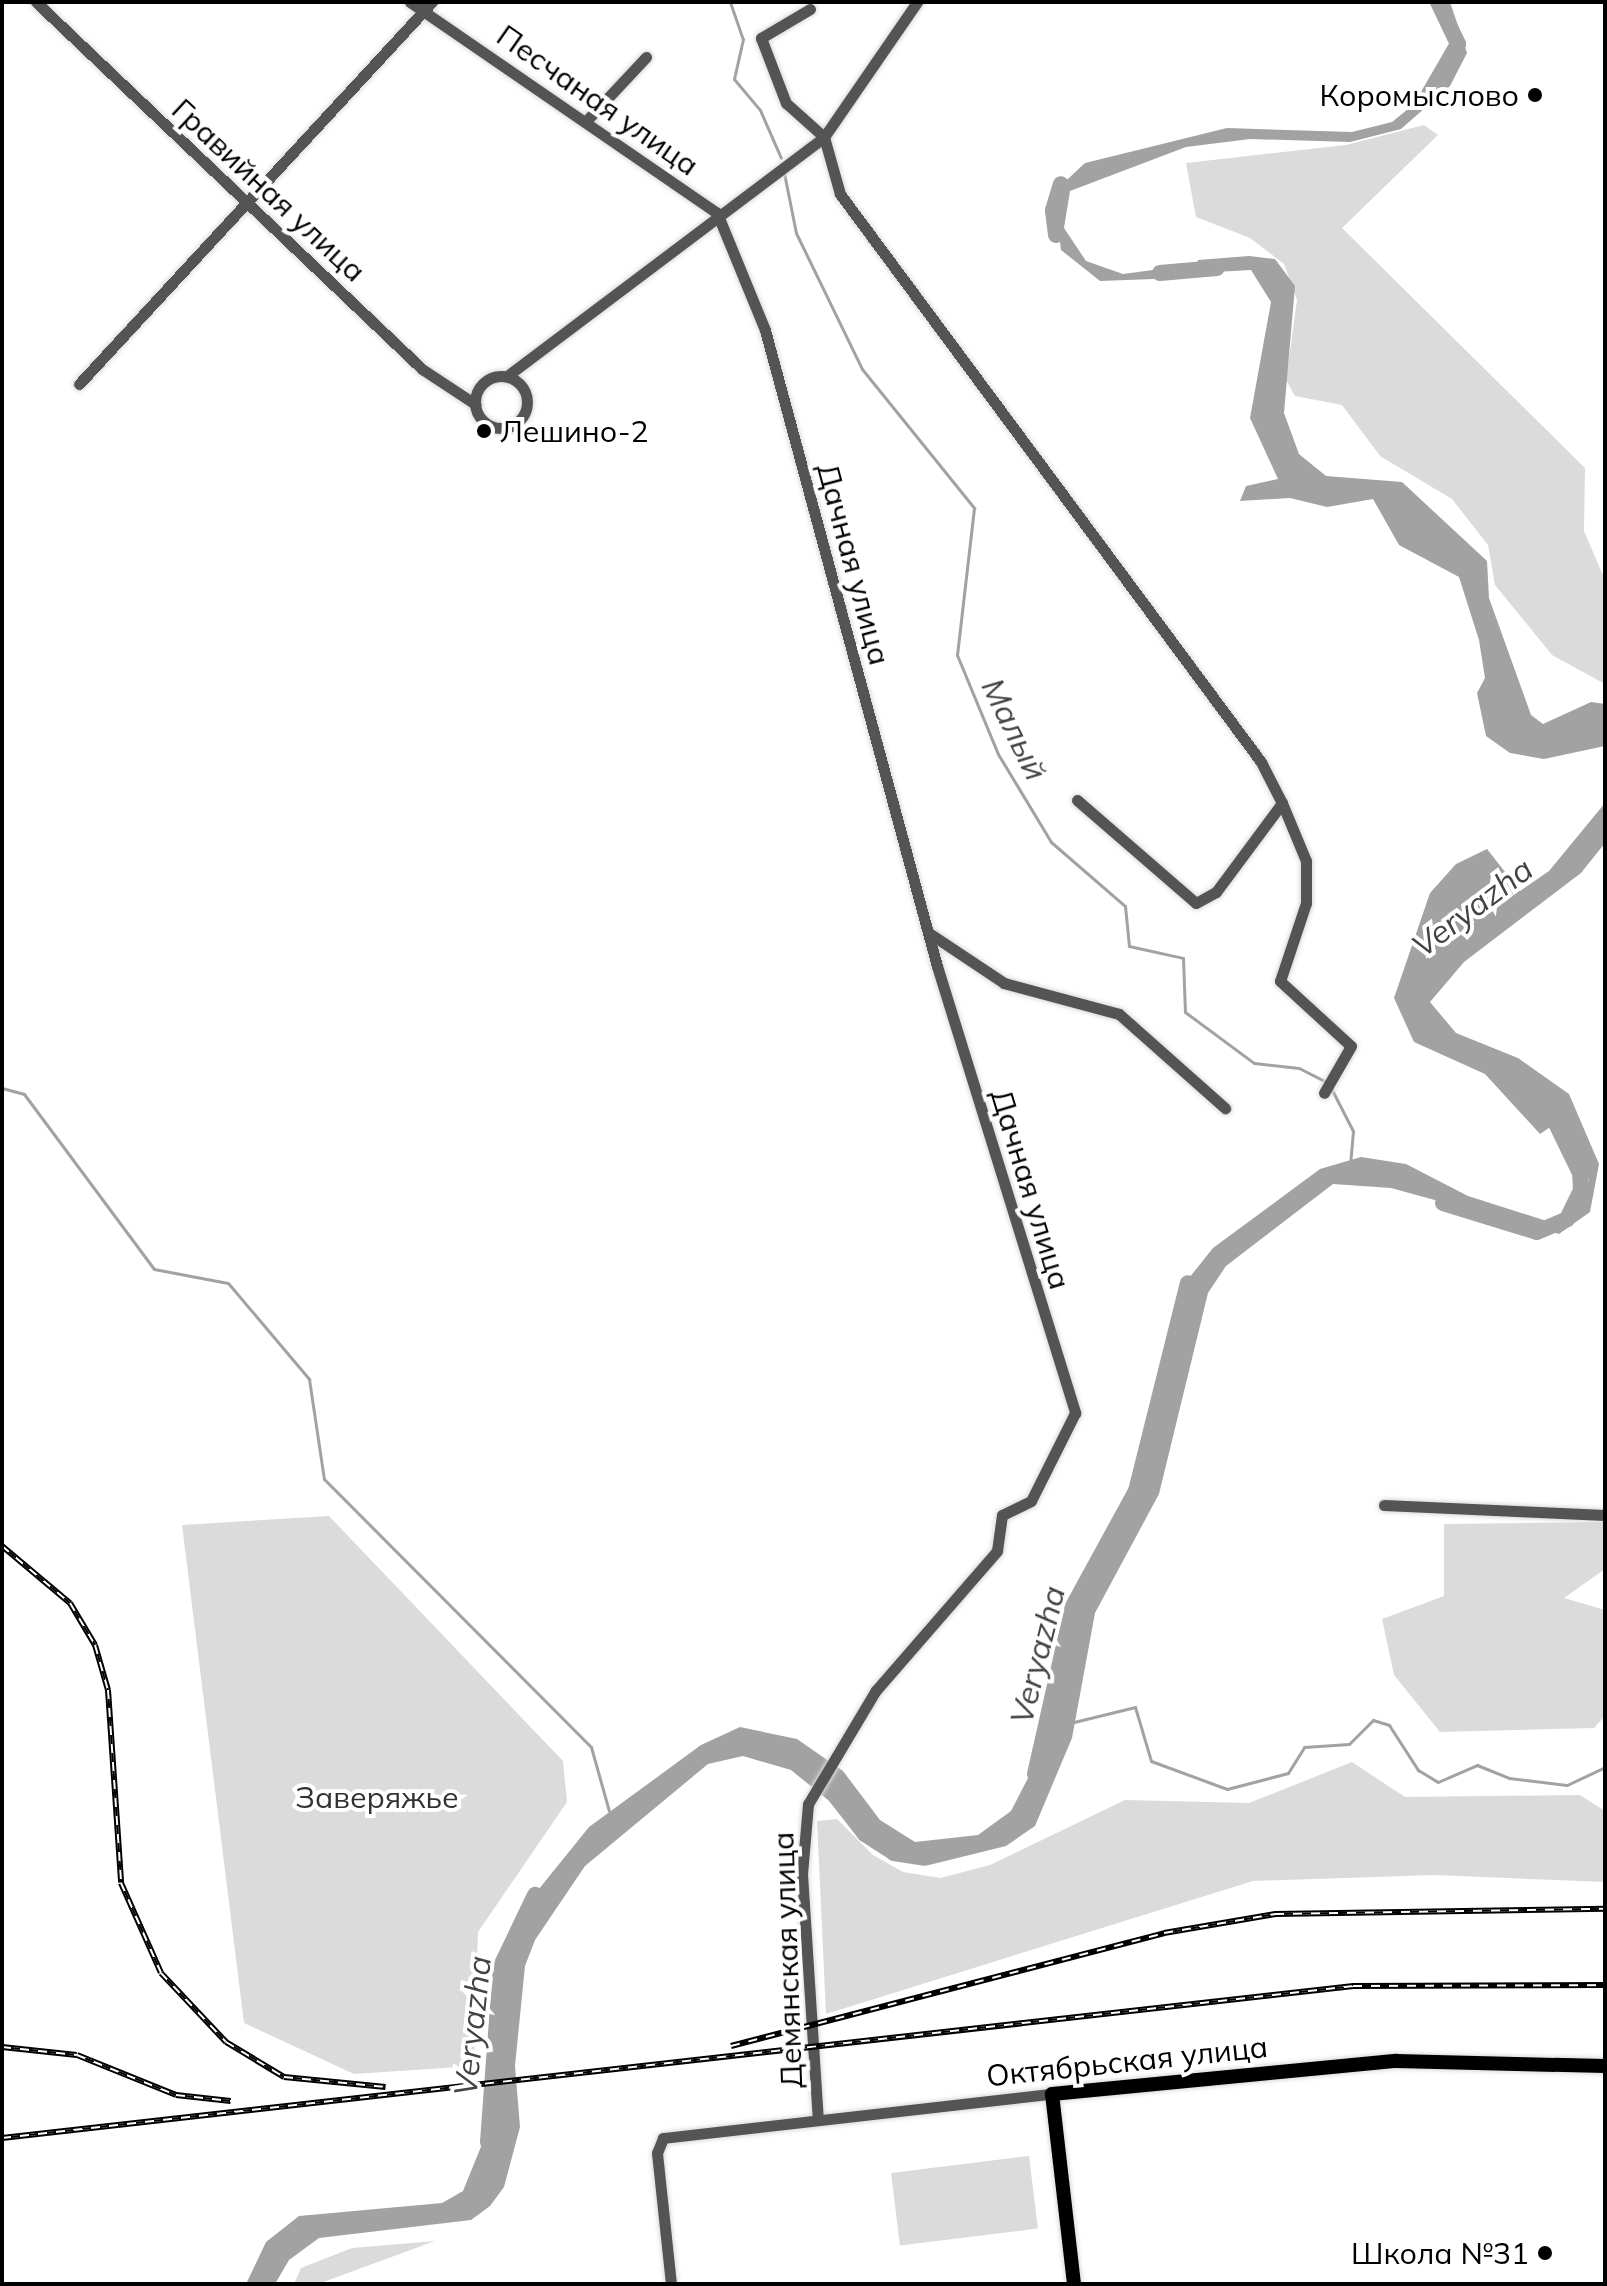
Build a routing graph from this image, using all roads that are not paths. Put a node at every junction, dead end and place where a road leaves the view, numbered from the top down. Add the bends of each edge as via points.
1 (36, 2) edge
2 (410, 2) edge
3 (432, 2) edge
4 (917, 2) edge
5 (810, 9) dead end
6 (423, 12) junction
7 (646, 57) dead end
8 (588, 119) junction
9 (824, 137) junction
10 (250, 203) junction
11 (717, 213) junction
12 (507, 376) junction
13 (79, 384) dead end
14 (475, 404) junction
15 (1077, 800) dead end
16 (1282, 803) junction
17 (929, 933) junction
18 (1324, 1093) dead end
19 (1225, 1108) dead end
20 (1075, 1413) joint
21 (1384, 1505) dead end
22 (1605, 1515) edge
23 (1605, 2066) edge
24 (1052, 2094) junction
25 (818, 2119) junction
26 (671, 2284) edge
27 (1074, 2284) edge

1 - 10 street, Гравийная улица
2 - 6 street, Песчаная улица
3 - 6 street
4 - 9 street
5 - 9 street via 761,38 786,103
6 - 8 street, Песчаная улица
6 - 10 street
7 - 8 street
8 - 11 street, Песчаная улица
9 - 11 street
9 - 16 street via 830,173 850,211 1261,762
10 - 13 street
10 - 14 street, Гравийная улица via 422,369
11 - 12 street
11 - 17 street, Дачная улица via 765,330
12 - 14 street via 485,382
12 - 14 street via 527,395 514,425 490,426
15 - 16 street via 1196,903 1216,892
16 - 18 street via 1306,861 1306,903 1280,981 1351,1046 1342,1073
17 - 19 street via 1004,983 1119,1014
17 - 20 street, Дачная улица
20 - 25 street, Демянская улица via 1031,1501 1002,1515 997,1551 842,1739 808,1804 802,1874
21 - 22 street
23 - 24 main road, Октябрьская улица via 1396,2061
24 - 25 street, Октябрьская улица
24 - 27 main road
25 - 26 street, Октябрьская улица via 669,2136 658,2143

